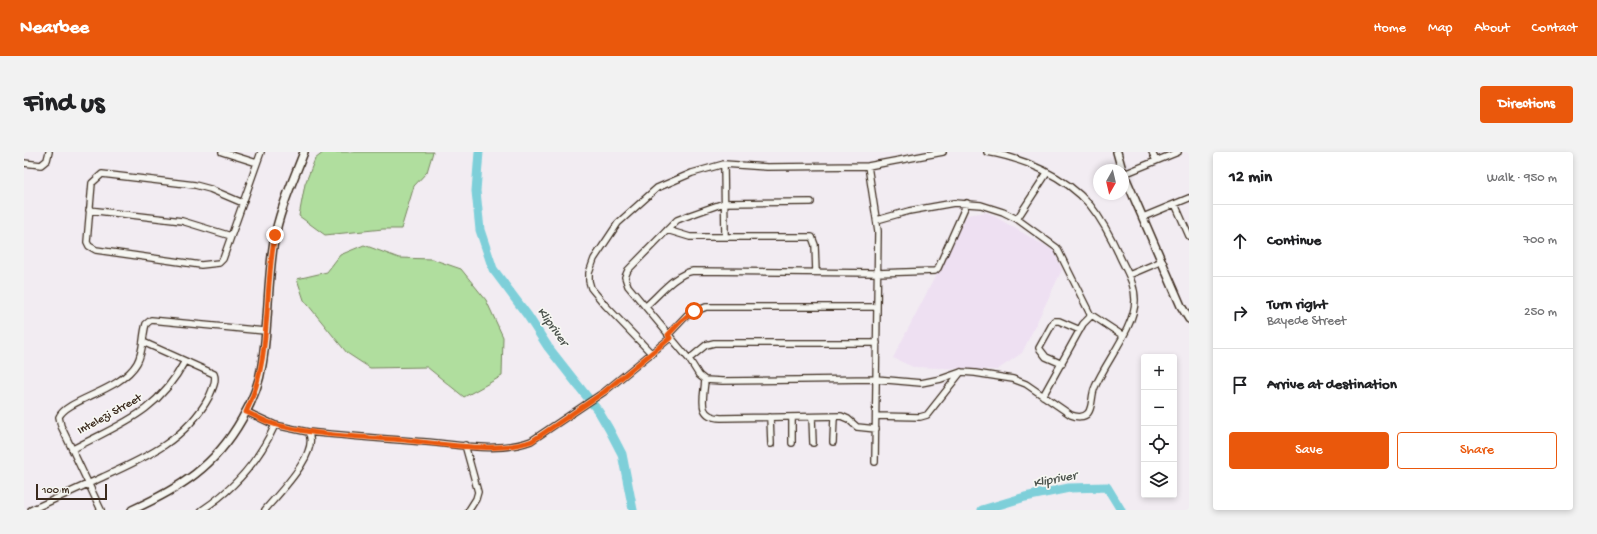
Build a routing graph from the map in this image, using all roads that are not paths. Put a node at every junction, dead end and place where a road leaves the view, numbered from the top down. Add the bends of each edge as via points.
1 (49, 152) edge
2 (222, 152) edge
3 (262, 152) edge
4 (304, 152) edge
5 (943, 152) edge
6 (986, 152) edge
7 (1117, 152) edge
8 (1152, 152) edge
9 (1178, 152) edge
10 (1156, 161) junction
11 (24, 163) edge
12 (257, 163) junction
13 (724, 164) junction
14 (1121, 164) edge
15 (868, 166) junction
16 (1129, 170) edge
17 (1047, 173) junction
18 (1129, 186) edge
19 (1189, 198) edge
20 (811, 202) dead end
21 (243, 203) junction
22 (724, 203) junction
23 (966, 203) junction
24 (1175, 204) junction
25 (90, 210) junction
26 (1143, 217) junction
27 (1017, 219) junction
28 (877, 220) junction
29 (667, 230) junction
30 (231, 236) junction
31 (1189, 236) edge
32 (725, 237) junction
33 (1162, 261) junction
34 (816, 272) junction
35 (877, 273) junction
36 (1129, 275) junction
37 (646, 306) junction
38 (877, 307) junction
39 (1091, 316) junction
40 (1189, 319) edge
41 (265, 330) junction
42 (1080, 330) junction
43 (1122, 335) junction
44 (669, 337) junction
45 (143, 342) junction
46 (876, 343) junction
47 (652, 354) junction
48 (689, 359) junction
49 (185, 361) junction
50 (1062, 364) junction
51 (961, 372) junction
52 (876, 379) junction
53 (705, 380) junction
54 (1043, 396) junction
55 (246, 412) junction
56 (876, 416) junction
57 (770, 417) junction
58 (792, 417) junction
59 (812, 417) junction
60 (834, 417) junction
61 (275, 425) junction
62 (876, 429) junction
63 (308, 432) junction
64 (833, 442) dead end
65 (792, 443) dead end
66 (813, 443) dead end
67 (771, 444) dead end
68 (466, 445) junction
69 (73, 448) junction
70 (875, 462) dead end
71 (89, 483) junction
72 (31, 510) edge
73 (101, 510) edge
74 (132, 510) edge
75 (202, 510) edge
76 (265, 510) edge
77 (469, 510) edge

1 - 11 street via 47,160 41,165
2 - 12 street
3 - 12 street
4 - 41 street via 275,235
5 - 15 street
6 - 17 street via 1022,161
7 - 14 street
8 - 10 street
9 - 10 street
10 - 16 street
12 - 21 street
13 - 15 street via 767,167
13 - 22 street
13 - 47 street via 667,182 653,192 618,223 594,260 589,273 591,288
15 - 28 street
17 - 27 street
17 - 36 street via 1074,191 1090,206 1106,228
18 - 26 street
19 - 24 street
20 - 22 street
21 - 25 street via 195,185 106,174 98,176 92,183
21 - 30 street
22 - 29 street via 677,220
22 - 32 street
23 - 27 street via 989,207
23 - 28 street via 929,206
23 - 35 street via 936,270
24 - 26 street
24 - 31 street
25 - 30 street via 182,221
25 - 30 street via 87,242 96,250 214,265 223,259
26 - 33 street
27 - 39 street via 1059,250
28 - 35 street
29 - 32 street via 690,237
29 - 37 street via 631,265 626,274 628,286
32 - 34 street via 812,236
33 - 36 street
33 - 40 street
34 - 35 street
34 - 37 street via 688,272
35 - 38 street
36 - 43 street via 1134,289 1135,309
37 - 44 street
38 - 44 street via 706,307 688,315
38 - 46 street
39 - 42 street
39 - 43 street
41 - 45 street via 154,320 146,324
41 - 55 street via 259,382
42 - 50 street
42 - 50 street via 1059,321 1054,321 1050,327 1039,348 1046,357
43 - 54 street via 1095,387 1088,414 1080,417 1071,415
44 - 47 street
44 - 48 street
45 - 49 street
45 - 69 street via 137,363 124,378 108,389 66,409 60,415 61,426
46 - 48 street via 714,343 706,345
46 - 52 street
47 - 68 street via 604,392 532,441 504,447
48 - 53 street via 695,371
49 - 69 street, Intelezi Street via 166,391 152,405
49 - 71 street via 216,376 202,408 180,434 150,455
50 - 54 street
51 - 52 street via 928,382
51 - 54 street via 1013,379 1026,384
51 - 56 street via 927,415
52 - 53 street via 722,382
52 - 56 street
53 - 57 street via 703,408 707,416
55 - 61 street
55 - 74 street via 221,452 207,465 172,490
56 - 62 street
57 - 58 street
57 - 67 street
58 - 59 street
58 - 65 street
59 - 60 street
59 - 66 street
60 - 62 street via 846,418 860,428
60 - 64 street
61 - 63 street
61 - 75 street via 267,443 232,488
62 - 70 street
63 - 68 street
63 - 76 street via 310,441 307,457
68 - 77 street via 478,492
69 - 71 street
71 - 72 street
71 - 73 street

